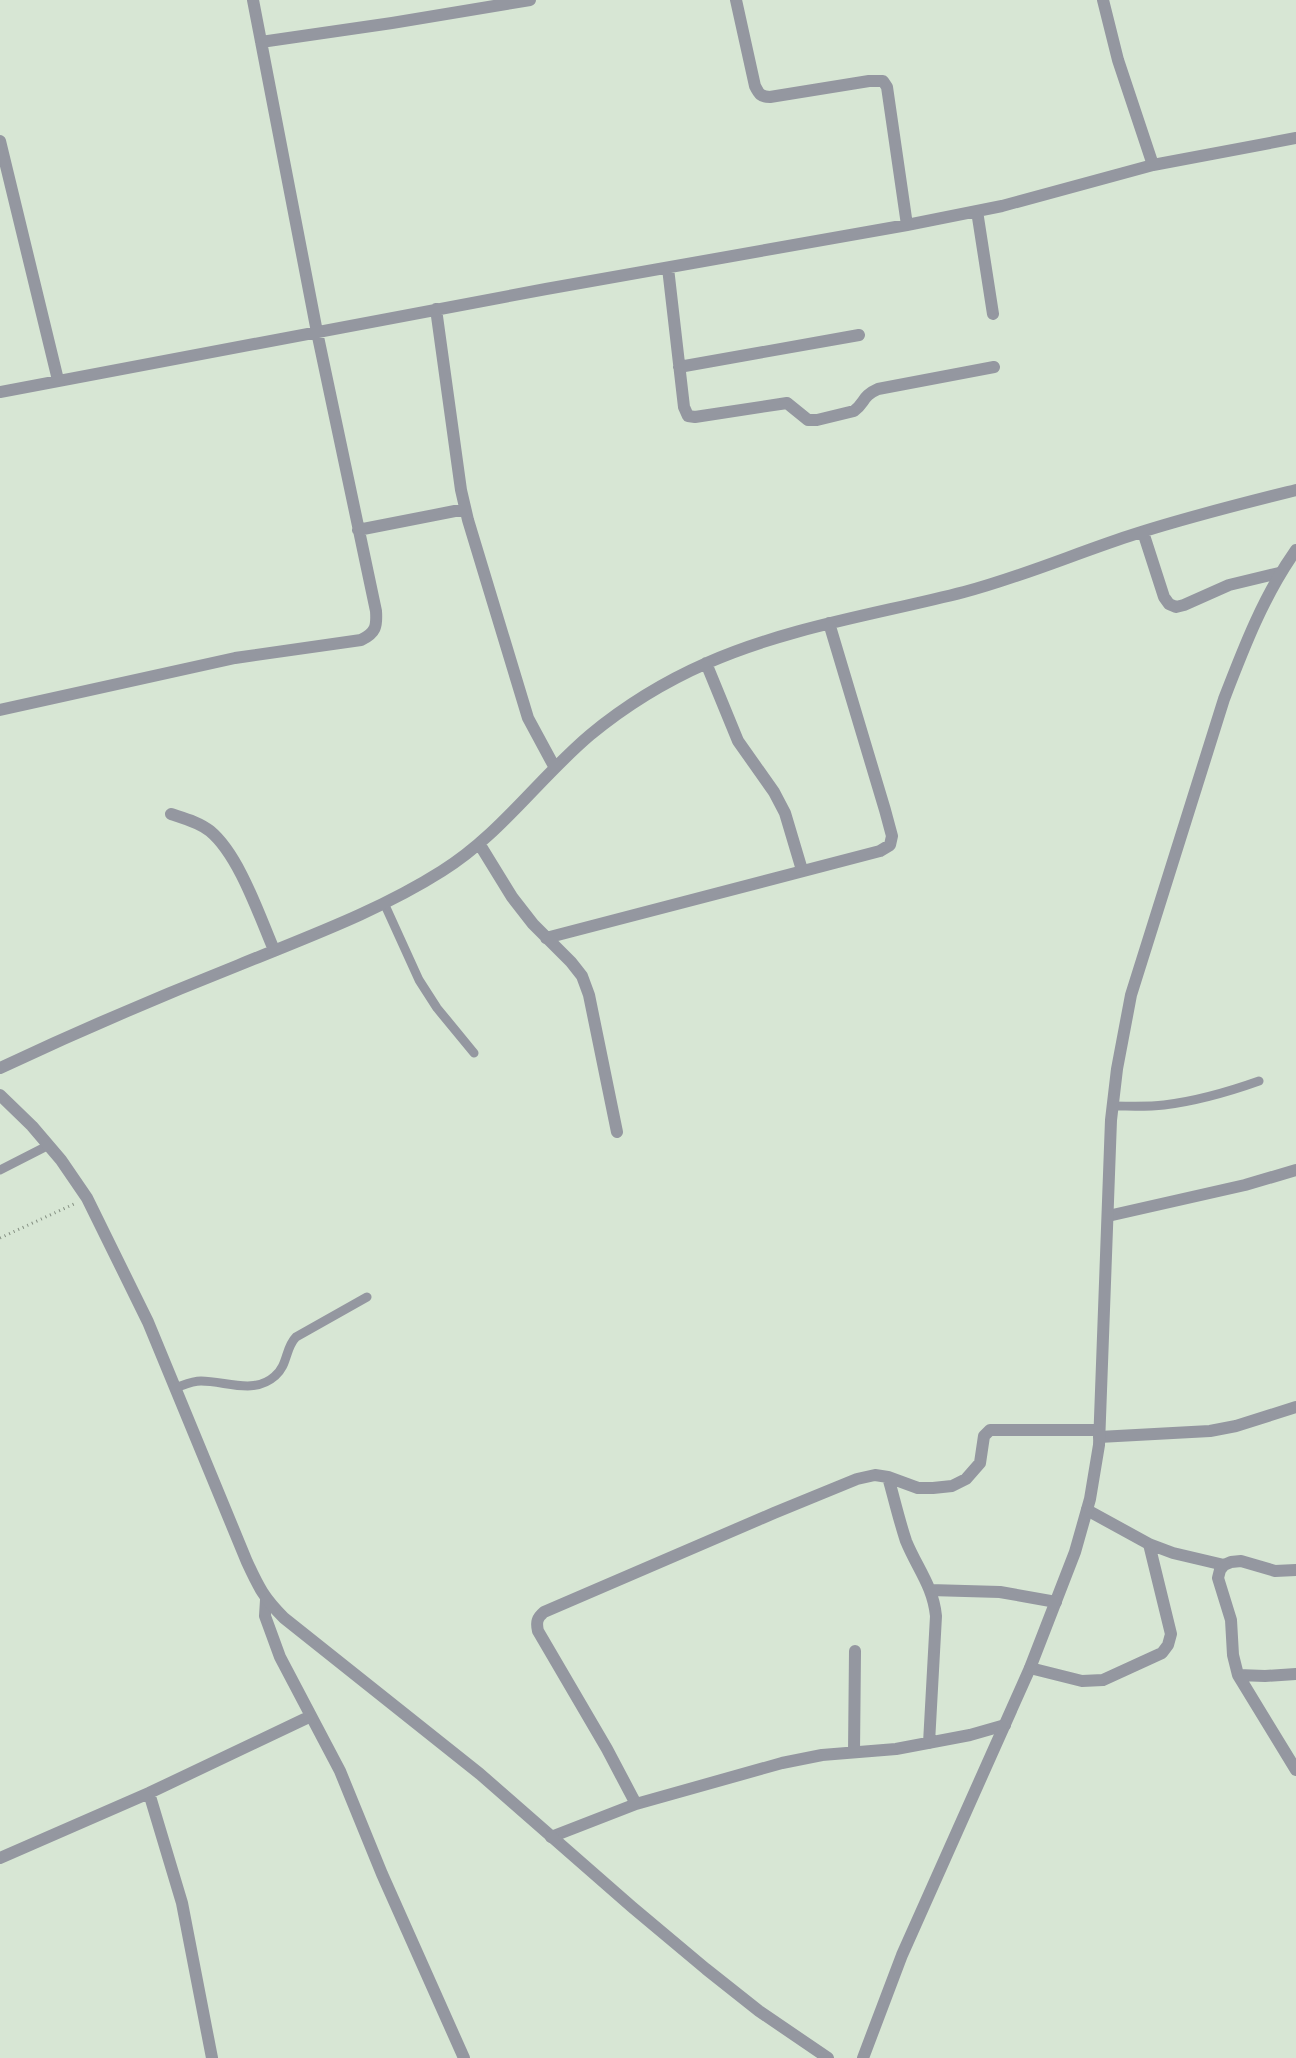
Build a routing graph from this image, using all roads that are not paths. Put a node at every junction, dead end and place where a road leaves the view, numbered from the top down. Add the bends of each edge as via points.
1 (253, 0) edge
2 (530, 0) edge
3 (736, 0) edge
4 (1104, 0) edge
5 (261, 42) junction
6 (1296, 138) edge
7 (0, 141) edge
8 (1153, 165) junction
9 (977, 211) junction
10 (907, 225) junction
11 (668, 268) junction
12 (436, 309) junction
13 (993, 314) dead end
14 (317, 332) junction
15 (859, 335) dead end
16 (680, 367) junction
17 (994, 367) dead end
18 (58, 380) junction
19 (0, 392) edge
20 (1296, 490) edge
21 (466, 509) junction
22 (358, 530) junction
23 (1143, 532) junction
24 (1296, 550) edge
25 (1280, 573) junction
26 (829, 623) junction
27 (706, 664) junction
28 (0, 710) edge
29 (555, 768) junction
30 (170, 814) dead end
31 (480, 845) junction
32 (802, 870) junction
33 (384, 903) junction
34 (546, 938) junction
35 (274, 950) junction
36 (474, 1053) dead end
37 (0, 1068) edge
38 (1259, 1081) dead end
39 (0, 1095) edge
40 (1113, 1106) junction
41 (617, 1132) dead end
42 (49, 1146) junction
43 (0, 1170) edge
44 (1296, 1170) edge
45 (1108, 1216) junction
46 (368, 1297) dead end
47 (175, 1388) junction
48 (1296, 1407) edge
49 (1099, 1433) junction
50 (888, 1477) junction
51 (1087, 1510) junction
52 (1149, 1544) junction
53 (1224, 1565) junction
54 (1296, 1570) edge
55 (930, 1590) junction
56 (263, 1595) junction
57 (1056, 1602) junction
58 (855, 1651) dead end
59 (1030, 1668) junction
60 (1296, 1674) edge
61 (1238, 1675) junction
62 (311, 1716) junction
63 (1005, 1725) junction
64 (929, 1743) junction
65 (854, 1752) junction
66 (1296, 1770) edge
67 (149, 1793) junction
68 (636, 1804) junction
69 (551, 1837) junction
70 (0, 1858) edge
71 (212, 2058) edge
72 (464, 2058) edge
73 (828, 2058) edge
74 (863, 2058) edge

1 - 5 street
2 - 5 street
3 - 10 street via 755,86 763,97 870,80 882,81 887,87
4 - 8 street via 1118,60
5 - 14 street
6 - 8 street
7 - 18 street
8 - 9 street
9 - 10 street
9 - 13 street
10 - 11 street
11 - 12 street
11 - 16 street
12 - 14 street
12 - 21 street
14 - 18 street
14 - 22 street
15 - 16 street
16 - 17 street via 688,416 787,403 808,420 854,411 865,396 878,389
18 - 19 street
20 - 23 street
21 - 22 street
21 - 29 street via 528,718
22 - 28 street via 376,611 376,630 368,637 235,658
23 - 25 street via 1164,597 1176,607 1230,585
23 - 26 street via 1016,577
24 - 25 street
25 - 40 street via 1224,699 1136,974 1116,1069
26 - 27 street via 763,642
26 - 32 street via 892,841 880,851
27 - 29 street via 638,700 591,734
27 - 32 street via 738,741 774,792 784,813
29 - 31 street
30 - 35 street via 194,822 222,843
31 - 33 street via 443,871
31 - 34 street via 512,897
32 - 34 street
33 - 35 street
33 - 36 lane via 419,980
34 - 41 street via 582,976 589,995
35 - 37 street via 134,1007
38 - 40 lane via 1215,1096 1187,1101
39 - 42 street
40 - 45 street
42 - 43 lane
42 - 47 street via 87,1198 127,1277
44 - 45 street
45 - 49 street
46 - 47 lane via 296,1337 291,1342 283,1368 261,1385 249,1387 203,1381
47 - 56 street
48 - 49 street via 1210,1431
49 - 50 street via 990,1430 984,1436 980,1463 966,1479 952,1486 918,1488
49 - 51 street
50 - 55 street via 906,1542
50 - 68 street via 875,1475 857,1479 552,1608 538,1617 538,1631
51 - 52 street
51 - 57 street
52 - 53 street
52 - 59 street via 1171,1634 1162,1653 1102,1680 1082,1681
53 - 54 street via 1242,1561 1275,1571
53 - 61 street via 1218,1578 1231,1620
55 - 57 street via 1000,1592
55 - 64 street via 936,1616
56 - 62 street via 270,1632 290,1679
56 - 69 street via 284,1618 480,1774
57 - 59 street
58 - 65 street
59 - 63 street
60 - 61 street
61 - 66 street
62 - 67 street
62 - 72 street via 340,1771
63 - 64 street
63 - 74 street via 902,1955
64 - 65 street
65 - 68 street via 822,1754 782,1763
67 - 70 street
67 - 71 street via 182,1903
68 - 69 street
69 - 73 street via 706,1968 760,2011

